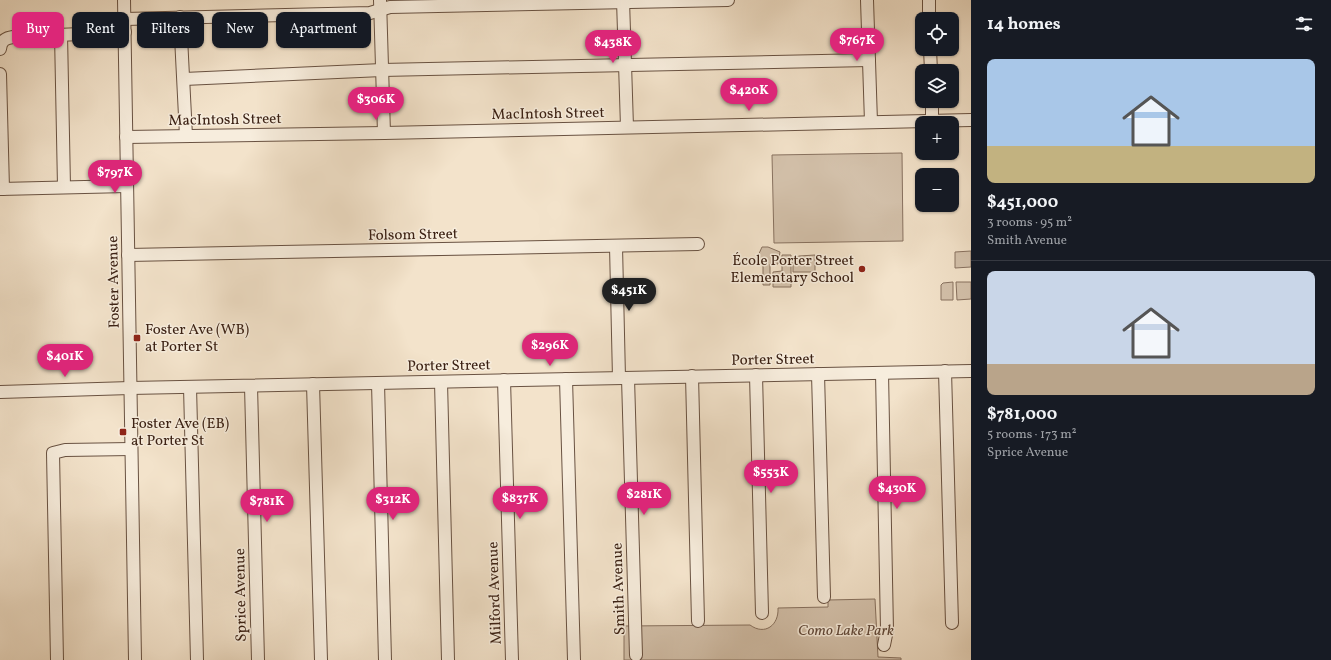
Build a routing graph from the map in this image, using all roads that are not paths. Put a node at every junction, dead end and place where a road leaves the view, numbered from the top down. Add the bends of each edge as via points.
1 (124, 0) edge
2 (728, 0) edge
3 (867, 0) edge
4 (928, 0) edge
5 (623, 1) edge
6 (380, 5) edge
7 (124, 12) edge
8 (929, 12) edge
9 (204, 16) edge
10 (12, 37) edge
11 (61, 48) edge
12 (125, 48) edge
13 (182, 48) edge
14 (0, 49) edge
15 (869, 60) junction
16 (625, 64) junction
17 (382, 70) junction
18 (0, 74) edge
19 (184, 79) junction
20 (959, 120) edge
21 (971, 120) edge
22 (915, 121) edge
23 (871, 122) junction
24 (627, 127) junction
25 (384, 133) junction
26 (186, 136) junction
27 (126, 137) junction
28 (127, 186) junction
29 (64, 187) junction
30 (2, 189) edge
31 (698, 244) dead end
32 (616, 246) junction
33 (128, 255) junction
34 (944, 371) junction
35 (971, 371) edge
36 (882, 373) junction
37 (818, 374) junction
38 (756, 375) junction
39 (692, 376) junction
40 (624, 378) junction
41 (566, 379) junction
42 (504, 380) junction
43 (441, 382) junction
44 (378, 383) junction
45 (313, 384) junction
46 (251, 386) junction
47 (190, 387) junction
48 (130, 388) junction
49 (0, 392) edge
50 (131, 449) junction
51 (824, 597) dead end
52 (762, 613) dead end
53 (698, 621) dead end
54 (952, 623) dead end
55 (884, 645) dead end
56 (636, 655) dead end
57 (56, 660) edge
58 (136, 660) edge
59 (197, 660) edge
60 (258, 660) edge
61 (321, 660) edge
62 (385, 660) edge
63 (448, 660) edge
64 (512, 660) edge
65 (574, 660) edge

1 - 7 street, Foster Avenue
2 - 5 street
3 - 15 street
4 - 8 street
5 - 6 street via 390,7
5 - 16 street
6 - 9 street via 370,13
6 - 17 street
10 - 14 street via 5,39
11 - 29 street
12 - 27 street, Foster Avenue
13 - 19 street
15 - 16 street
15 - 23 street
16 - 17 street
16 - 24 street
17 - 19 street
17 - 25 street
18 - 30 street
19 - 26 street
20 - 21 street, MacIntosh Street
22 - 23 street, MacIntosh Street
23 - 24 street, MacIntosh Street
24 - 25 street, MacIntosh Street
25 - 26 street, MacIntosh Street
26 - 27 street, MacIntosh Street
27 - 28 street, Foster Avenue
28 - 29 street
28 - 33 street, Foster Avenue
29 - 30 street
31 - 32 street, Folsom Street
32 - 33 street, Folsom Street
32 - 40 street, Smith Avenue
33 - 48 street, Foster Avenue
34 - 35 street, Porter Street
34 - 36 street, Porter Street
34 - 54 street
36 - 37 street, Porter Street
36 - 55 street via 887,630
37 - 38 street, Porter Street
37 - 51 street
38 - 39 street, Porter Street
38 - 52 street
39 - 40 street, Porter Street
39 - 53 street
40 - 41 street, Porter Street
40 - 56 street, Smith Avenue
41 - 42 street, Porter Street
41 - 65 street
42 - 43 street, Porter Street
42 - 64 street, Milford Avenue
43 - 44 street, Porter Street
43 - 63 street
44 - 45 street, Porter Street
44 - 62 street
45 - 46 street, Porter Street
45 - 61 street
46 - 47 street, Porter Street
46 - 60 street, Sprice Avenue
47 - 48 street, Porter Street
47 - 59 street
48 - 49 street, Porter Street
48 - 50 street, Foster Avenue
50 - 57 street via 65,450 53,453
50 - 58 street, Foster Avenue

